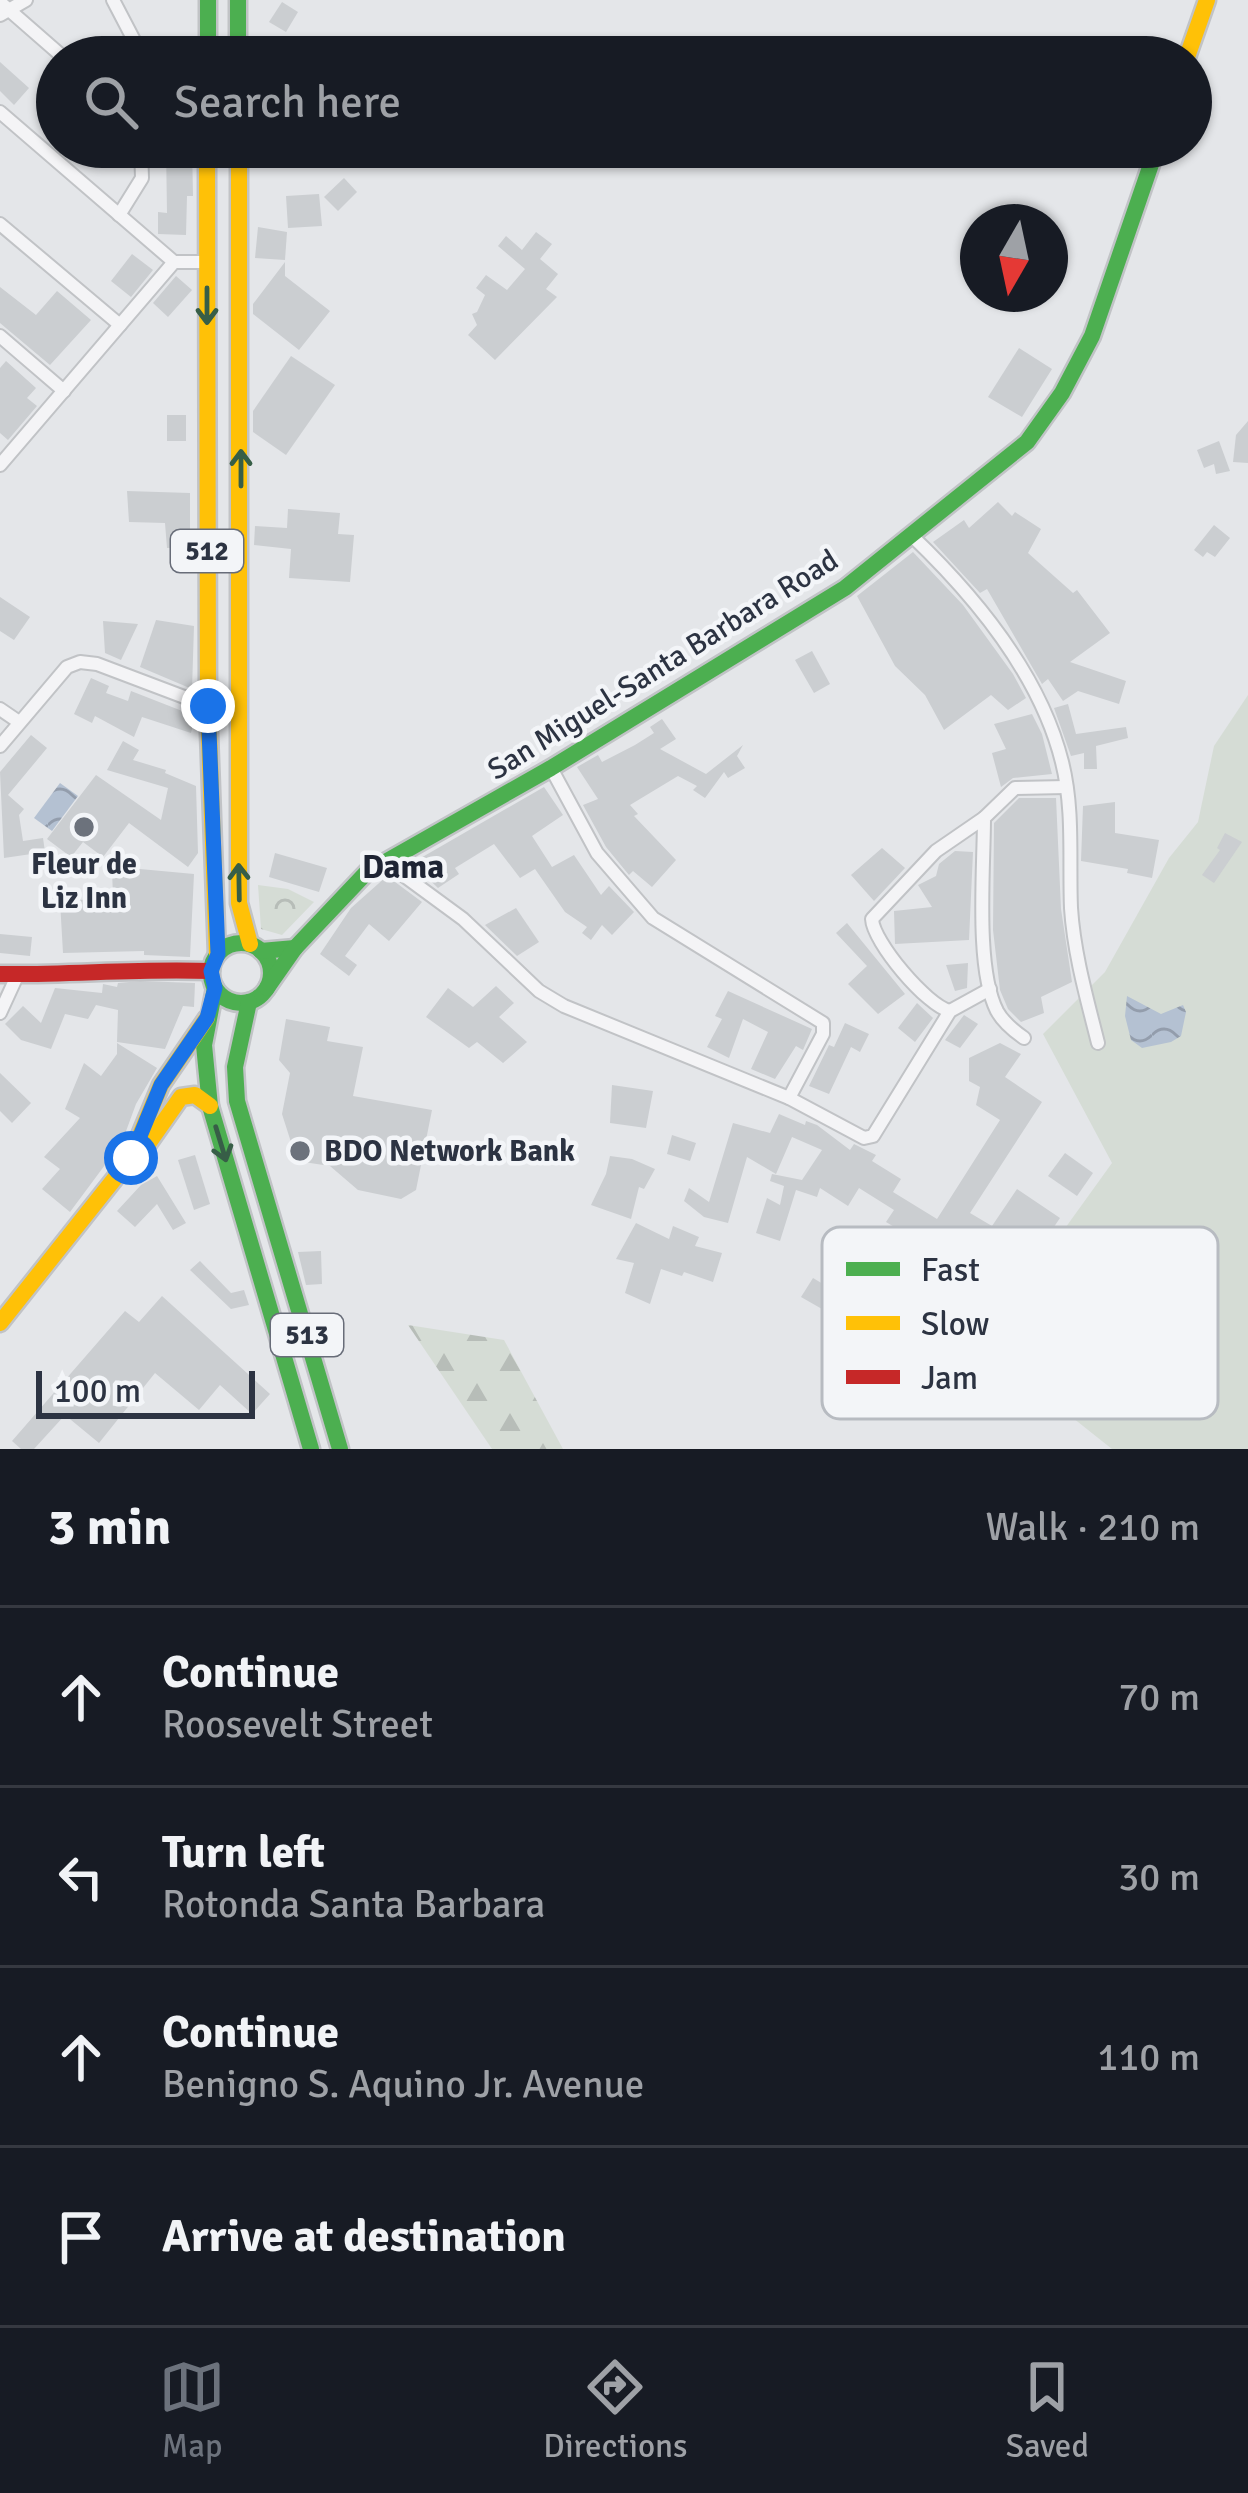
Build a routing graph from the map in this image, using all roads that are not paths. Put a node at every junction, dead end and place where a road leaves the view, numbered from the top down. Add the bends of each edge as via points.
1 (26, 0) edge
2 (113, 0) edge
3 (208, 0) edge
4 (238, 0) edge
5 (1207, 0) edge
6 (2, 9) edge
7 (36, 36) edge
8 (132, 36) edge
9 (208, 36) edge
10 (238, 36) edge
11 (1194, 36) edge
12 (0, 112) edge
13 (36, 143) edge
14 (65, 168) edge
15 (142, 168) edge
16 (207, 168) edge
17 (238, 168) edge
18 (1149, 168) edge
19 (119, 215) junction
20 (0, 224) edge
21 (174, 262) junction
22 (207, 262) junction
23 (120, 325) junction
24 (0, 336) edge
25 (64, 391) junction
26 (3, 455) edge
27 (911, 535) junction
28 (207, 621) junction
29 (238, 622) junction
30 (208, 706) junction
31 (0, 709) edge
32 (19, 722) junction
33 (0, 746) edge
34 (551, 768) junction
35 (1066, 787) junction
36 (984, 818) junction
37 (384, 862) junction
38 (256, 948) junction
39 (295, 948) junction
40 (214, 971) junction
41 (9, 975) edge
42 (267, 988) junction
43 (990, 988) junction
44 (249, 1002) junction
45 (950, 1011) junction
46 (0, 1012) edge
47 (207, 1018) junction
48 (1024, 1038) dead end
49 (1098, 1043) dead end
50 (789, 1098) junction
51 (210, 1106) junction
52 (131, 1158) junction
53 (274, 1222) junction
54 (248, 1230) junction
55 (0, 1323) edge
56 (311, 1449) edge
57 (340, 1449) edge

1 - 6 street
2 - 8 street
3 - 9 main road
4 - 10 main road
5 - 11 main road
6 - 7 street
12 - 13 street
14 - 19 street
15 - 19 street
16 - 22 main road, 512
29 -> 17 main road, 512
18 - 27 main road, San Miguel-Santa Barbara Road via 1092,336 1062,393 1028,442
19 - 21 street
20 - 23 street
21 - 22 street
21 - 23 street
22 -> 28 main road, 512
23 - 25 street
24 - 25 street
25 - 26 street
27 - 34 main road, San Miguel-Santa Barbara Road via 845,588
27 - 35 street via 951,573 1032,688
28 - 29 main road
28 - 30 main road, 512
38 -> 29 main road, 512 via 239,903
30 - 32 street via 80,662
30 - 40 main road, 512
31 - 32 street
32 - 33 street
34 - 37 main road, San Miguel-Santa Barbara Road
34 - 50 street via 597,853 653,918 824,1023
35 - 36 street via 1015,788
35 - 49 street via 1071,912
36 - 43 street
36 - 45 street via 936,851 872,919 876,936 920,991
37 - 39 main road, San Miguel-Santa Barbara Road
37 - 50 street via 564,1006
38 - 39 main road
38 - 40 main road via 233,945
38 - 42 main road, 512 via 271,968
39 - 42 main road, San Miguel-Santa Barbara Road
40 - 41 main road
40 - 44 main road via 229,1001
40 - 47 main road, 513
41 - 46 street
42 - 44 main road
43 - 45 street
43 - 48 street via 998,1012
44 - 53 main road, 513 via 236,1101
45 - 50 street via 873,1136
47 - 51 main road, 513
47 - 52 main road via 161,1085
51 - 52 main road via 195,1095 181,1097
51 -> 54 main road, 513
52 - 55 main road
53 - 54 main road
53 - 57 main road, 513
54 - 56 main road, 513

